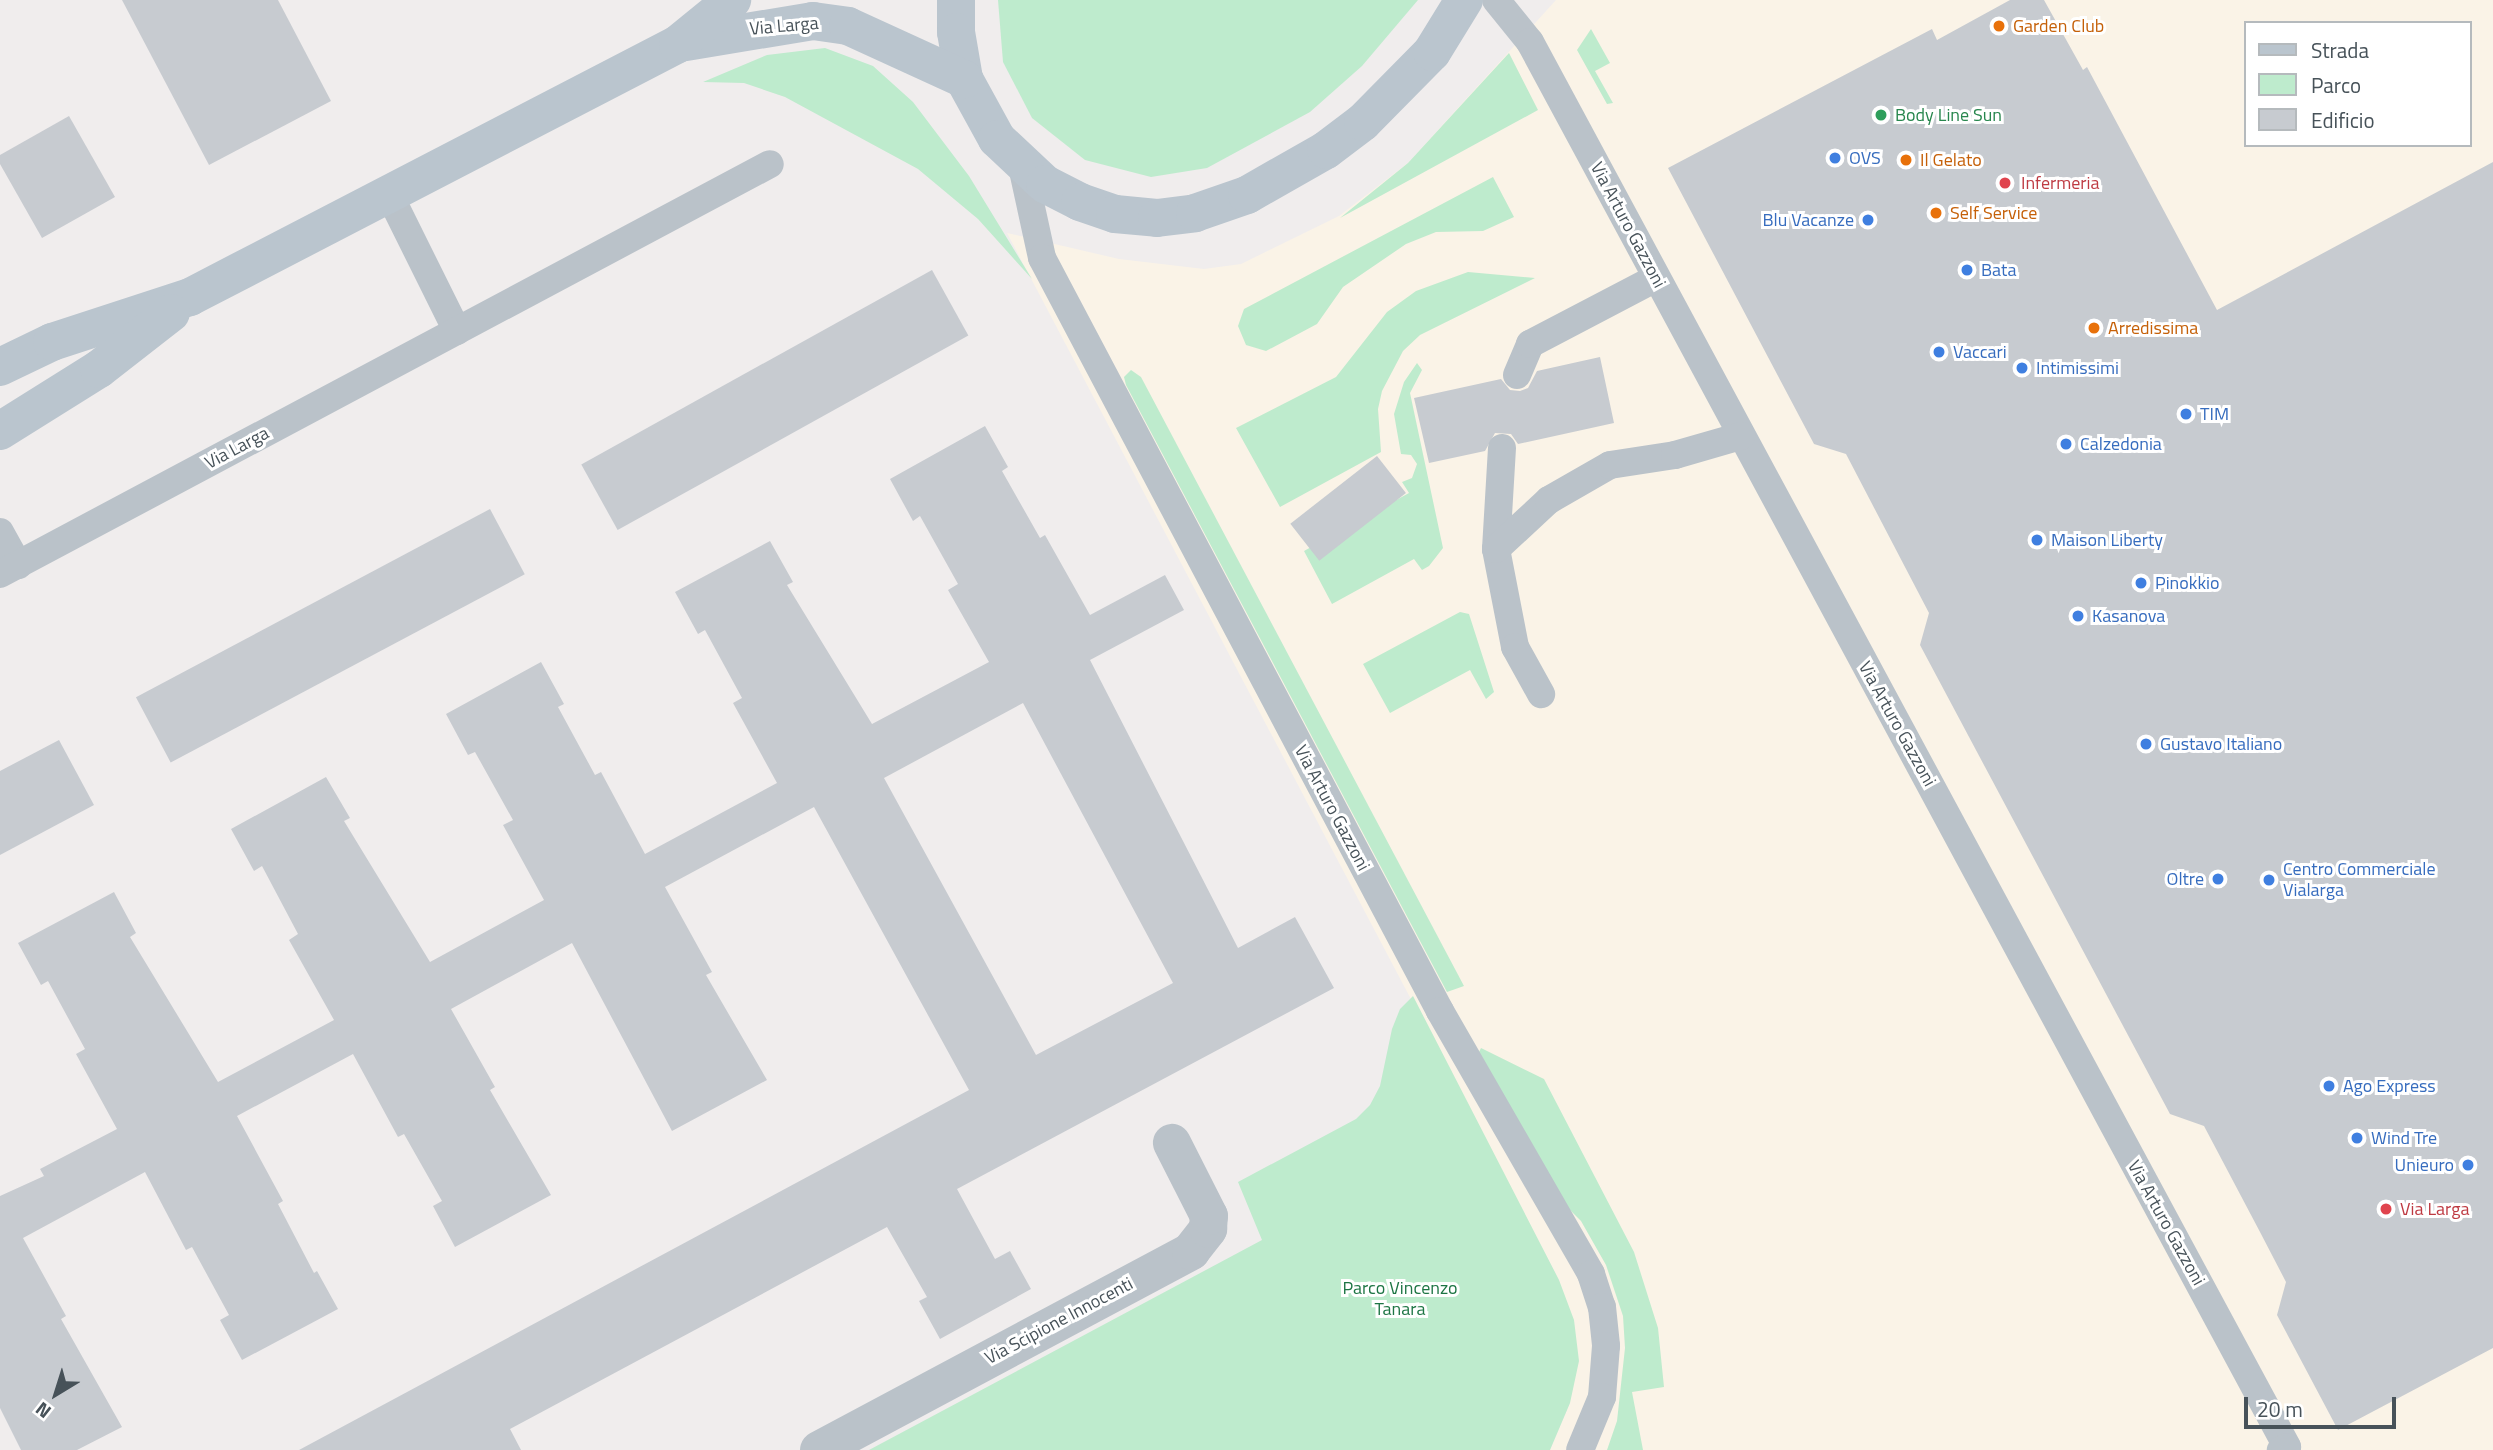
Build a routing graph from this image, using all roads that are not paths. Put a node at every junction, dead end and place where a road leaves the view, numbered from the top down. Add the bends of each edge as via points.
1 (732, 0) edge
2 (956, 0) edge
3 (1464, 0) edge
4 (1496, 0) edge
5 (678, 44) junction
6 (964, 79) junction
7 (770, 164) dead end
8 (1022, 166) junction
9 (389, 194) junction
10 (1656, 278) junction
11 (190, 297) junction
12 (457, 331) junction
13 (0, 367) edge
14 (1517, 375) dead end
15 (0, 431) edge
16 (1741, 436) junction
17 (1502, 448) dead end
18 (0, 532) edge
19 (1496, 549) junction
20 (9, 569) edge
21 (1541, 694) dead end
22 (1172, 1143) dead end
23 (819, 1450) edge
24 (1580, 1450) edge
25 (2281, 1450) edge

1 - 5 main road, Via Larga
2 - 6 main road
3 - 8 main road via 1432,52 1363,122 1247,195 1195,213 1157,218 1115,214 1057,190
4 - 10 lane, Via Arturo Gazzoni via 1530,42
5 - 6 main road, Via Larga via 813,21 848,26
5 - 9 main road, Via Larga
6 - 8 main road via 997,139
7 - 12 lane, Via Larga
8 - 24 lane, Via Arturo Gazzoni via 1042,258 1440,1011 1591,1274 1602,1307 1606,1346 1602,1397
9 - 11 main road, Via Larga
9 - 12 lane
10 - 14 lane via 1531,344
10 - 16 lane, Via Arturo Gazzoni
11 - 13 main road, Via Larga via 51,342
11 - 15 main road, Via Larga via 99,369
12 - 20 lane, Via Larga
16 - 19 lane via 1675,455 1610,465 1549,499
16 - 25 lane, Via Arturo Gazzoni via 2287,1447
17 - 19 lane
18 - 20 lane, Via Larga
19 - 21 lane via 1515,647
22 - 23 street, Via Scipione Innocenti via 1209,1216 1208,1229 1191,1251

